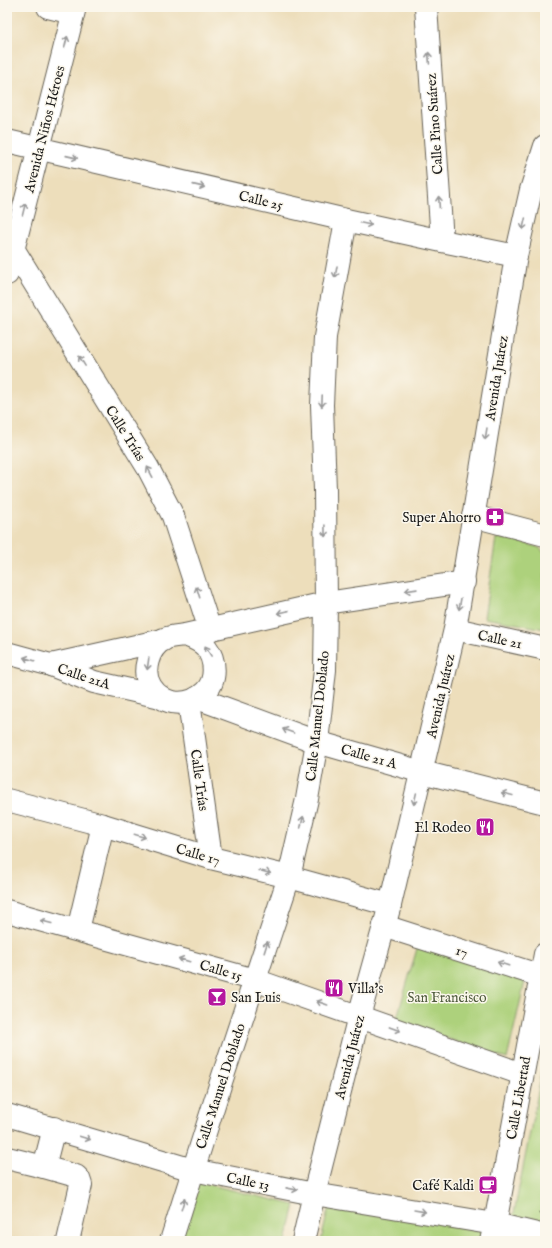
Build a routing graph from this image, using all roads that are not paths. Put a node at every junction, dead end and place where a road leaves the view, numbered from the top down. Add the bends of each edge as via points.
1 (48, 7) edge
2 (426, 7) edge
3 (74, 10) edge
4 (7, 141) edge
5 (545, 146) edge
6 (39, 149) junction
7 (538, 191) edge
8 (346, 220) junction
9 (442, 241) junction
10 (14, 250) junction
11 (516, 256) junction
12 (7, 274) edge
13 (473, 516) junction
14 (545, 535) edge
15 (464, 582) junction
16 (326, 602) junction
17 (455, 629) junction
18 (210, 630) junction
19 (185, 635) junction
20 (163, 640) junction
21 (545, 647) edge
22 (7, 653) edge
23 (51, 666) junction
24 (161, 697) junction
25 (193, 700) junction
26 (317, 742) junction
27 (422, 772) junction
28 (7, 800) edge
29 (545, 803) edge
30 (103, 825) junction
31 (211, 858) junction
32 (288, 877) junction
33 (390, 905) junction
34 (7, 911) edge
35 (384, 926) junction
36 (78, 930) junction
37 (545, 954) edge
38 (541, 976) junction
39 (255, 980) junction
40 (359, 1016) junction
41 (522, 1074) junction
42 (7, 1115) edge
43 (54, 1128) junction
44 (7, 1158) edge
45 (44, 1167) junction
46 (193, 1170) junction
47 (314, 1194) junction
48 (493, 1233) edge
49 (545, 1236) edge
50 (68, 1241) edge
51 (171, 1241) edge
52 (303, 1241) edge

1 - 3 street
9 -> 2 street, Calle Pino Suárez
6 -> 3 street, Avenida Niños Héroes
4 - 6 street, Calle 25
5 - 7 street, Avenida Juárez
6 -> 8 street, Calle 25
10 -> 6 street, Avenida Niños Héroes
7 -> 11 street, Avenida Juárez
8 -> 9 street, Calle 25
8 -> 16 street, Calle Manuel Doblado via 325,337 322,405
9 - 11 street, Calle 25
10 - 12 street, Avenida Niños Héroes
18 -> 10 street, Calle Trías via 173,516 148,468
11 -> 13 street, Avenida Juárez
13 - 14 street
13 - 15 street, Avenida Juárez
15 -> 16 street
15 -> 17 street, Avenida Juárez
16 -> 18 street
16 - 26 street, Calle Manuel Doblado via 325,670
17 - 21 street, Calle 21
17 - 27 street, Avenida Juárez
18 - 19 street
19 - 20 street
25 -> 19 street via 206,691 214,669 212,657 206,647
20 - 23 street
20 -> 24 street via 153,649 147,661 147,675 151,687
23 -> 22 street, Calle 21A
23 - 24 street, Calle 21A via 94,682
24 - 25 street via 180,703
26 -> 25 street, Calle 21 A
25 - 31 street, Calle Trías
26 - 27 street, Calle 21 A
32 -> 26 street, Calle Manuel Doblado
29 -> 27 street, Calle 21 A
27 -> 33 street, Avenida Juárez
28 - 30 street, Calle 17
30 -> 31 street, Calle 17
30 - 36 street
31 -> 32 street, Calle 17
32 - 33 street, Calle 17
39 -> 32 street, Calle Manuel Doblado
33 - 35 street, Avenida Juárez
36 -> 34 street, Calle 15
38 -> 35 street, 17
35 - 40 street, Avenida Juárez
39 -> 36 street, Calle 15
37 - 38 street, Calle Libertad
38 - 41 street, Calle Libertad
40 -> 39 street, Calle 15
39 - 46 street, Calle Manuel Doblado
40 -> 41 street, Calle 15
40 - 47 street, Avenida Juárez
41 - 48 street, Calle Libertad
42 - 43 street, Calle 13
43 - 45 street
43 -> 46 street, Calle 13
44 - 45 street
45 - 50 street via 76,1176 81,1185
46 -> 47 street, Calle 13
51 -> 46 street, Calle Manuel Doblado
47 -> 48 street, Calle 13
47 - 52 street, Avenida Juárez
48 - 49 street, Calle 13

